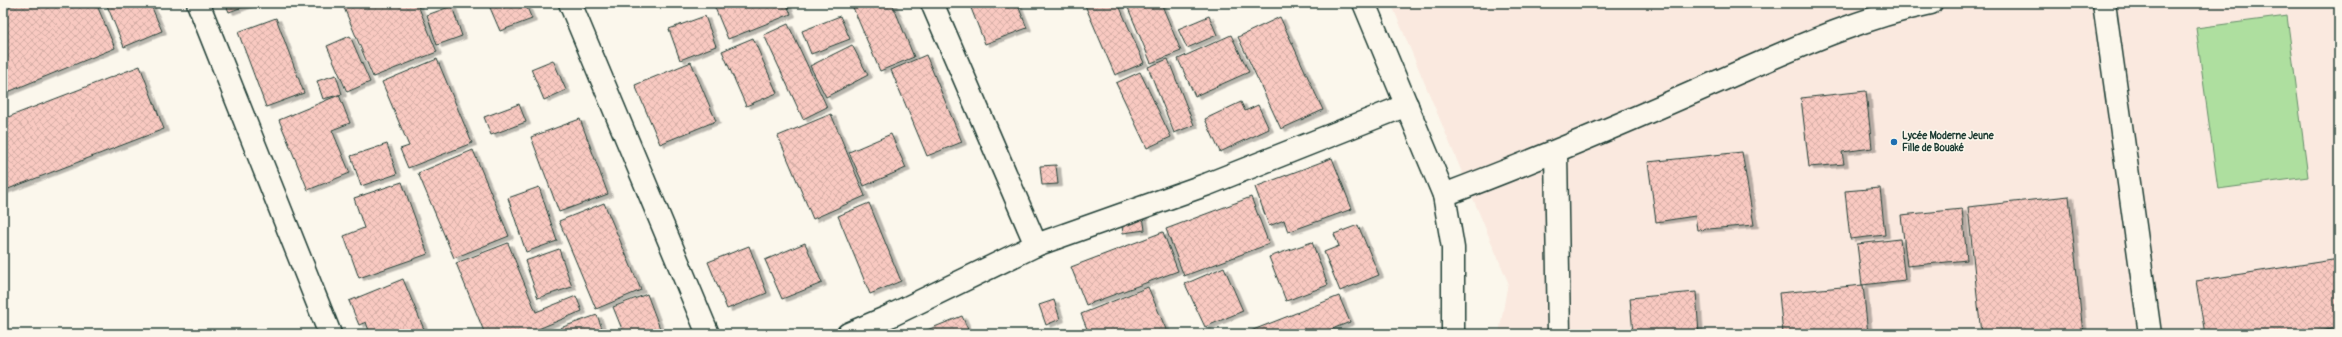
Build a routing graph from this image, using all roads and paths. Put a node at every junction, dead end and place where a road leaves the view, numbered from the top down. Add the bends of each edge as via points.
1 (198, 3) edge
2 (570, 3) edge
3 (932, 3) edge
4 (1364, 3) edge
5 (1931, 3) edge
6 (2104, 3) edge
7 (1406, 105) junction
8 (1556, 152) junction
9 (1444, 195) junction
10 (1036, 245) junction
11 (330, 334) edge
12 (708, 334) edge
13 (848, 334) edge
14 (1453, 334) edge
15 (1559, 334) edge
16 (2150, 334) edge

1 - 11 street
2 - 12 street
3 - 10 street
4 - 7 street
5 - 8 street via 1901,9 1821,38
6 - 16 street
7 - 9 street
7 - 10 street via 1208,184
8 - 9 street
8 - 15 street
9 - 14 street via 1453,248
10 - 13 street

